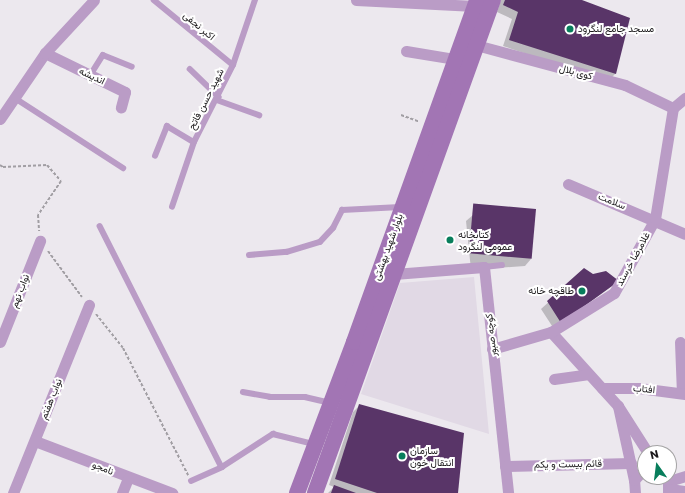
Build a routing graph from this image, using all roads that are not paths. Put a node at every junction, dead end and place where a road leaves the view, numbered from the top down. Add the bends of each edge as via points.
1 (94, 0) edge
2 (154, 0) edge
3 (255, 0) edge
4 (356, 0) edge
5 (493, 0) edge
6 (476, 3) edge
7 (476, 45) junction
8 (406, 51) dead end
9 (44, 53) junction
10 (455, 59) junction
11 (233, 66) junction
12 (132, 67) dead end
13 (190, 69) dead end
14 (91, 74) junction
15 (15, 98) junction
16 (685, 98) edge
17 (218, 99) junction
18 (121, 108) dead end
19 (673, 108) junction
20 (258, 115) dead end
21 (0, 119) edge
22 (194, 142) junction
23 (155, 156) dead end
24 (123, 168) dead end
25 (568, 184) dead end
26 (172, 207) dead end
27 (403, 207) junction
28 (655, 219) junction
29 (100, 226) dead end
30 (685, 234) edge
31 (40, 241) dead end
32 (249, 255) dead end
33 (502, 265) dead end
34 (484, 267) junction
35 (394, 274) junction
36 (89, 305) dead end
37 (551, 332) junction
38 (0, 342) edge
39 (680, 342) dead end
40 (361, 345) junction
41 (492, 349) junction
42 (589, 374) junction
43 (554, 379) dead end
44 (602, 388) junction
45 (243, 392) dead end
46 (684, 394) edge
47 (330, 403) junction
48 (618, 406) junction
49 (35, 440) junction
50 (315, 444) junction
51 (643, 445) edge
52 (630, 463) junction
53 (505, 466) junction
54 (222, 467) junction
55 (637, 477) edge
56 (128, 478) junction
57 (634, 480) junction
58 (191, 481) dead end
59 (669, 485) edge
60 (685, 491) edge
61 (13, 493) edge
62 (122, 493) edge
63 (172, 493) edge
64 (297, 493) edge
65 (316, 493) edge
66 (508, 493) edge
67 (635, 493) edge

1 - 9 street
2 - 11 lane, اکبر نجفی
3 - 11 lane, شهید حسن فاتح
4 - 6 street
5 - 7 main road, بلوار شهید بهشتی
6 - 10 main road, بلوار شهید بهشتی
7 - 19 street, کوی بلال via 625,85
7 - 35 main road, بلوار شهید بهشتی
8 - 10 street
9 - 14 street, اندیشه
9 - 15 street
10 - 27 main road, بلوار شهید بهشتی
11 - 17 lane, شهید حسن فاتح
12 - 14 lane via 103,55
13 - 17 lane
14 - 18 street, اندیشه via 125,92
15 - 21 street
15 - 24 lane
16 - 19 street
17 - 20 lane
17 - 22 lane, شهید حسن فاتح
19 - 28 street, غلامرضا خرسند
22 - 23 lane via 167,126
22 - 26 lane, شهید حسن فاتح
25 - 28 street, سلامت
27 - 32 lane via 342,210 333,228 320,242 287,252
27 - 40 main road, بلوار شهید بهشتی
28 - 30 street, سلامت
28 - 37 street, غلامرضا خرسند via 614,293
29 - 54 lane
31 - 38 street, نواب نهم
33 - 34 lane
34 - 35 street
34 - 41 street, کوچه صبور
35 - 40 main road, بلوار شهید بهشتی
36 - 49 street, نواب هفتم
37 - 41 street, غلامرضا خرسند
37 - 42 street
39 - 46 street
40 - 47 main road, بلوار شهید بهشتی
40 - 65 main road, بلوار شهید بهشتی
41 - 53 street, کوچه صبور
42 - 43 street
42 - 44 street
44 - 46 street, افتاب via 639,388
44 - 48 street
45 - 47 lane via 270,397 305,397
47 - 50 main road, بلوار شهید بهشتی
48 - 51 street
48 - 52 street
49 - 56 street, نامجو
49 - 61 street, نواب هفتم
50 - 54 lane via 273,434
50 - 64 main road, بلوار شهید بهشتی
52 - 53 street, قائم بیست و یکم
52 - 57 street
53 - 66 street, کوچه صبور
54 - 58 lane
55 - 57 street
56 - 62 street
56 - 63 street, نامجو
57 - 67 street
59 - 60 street

